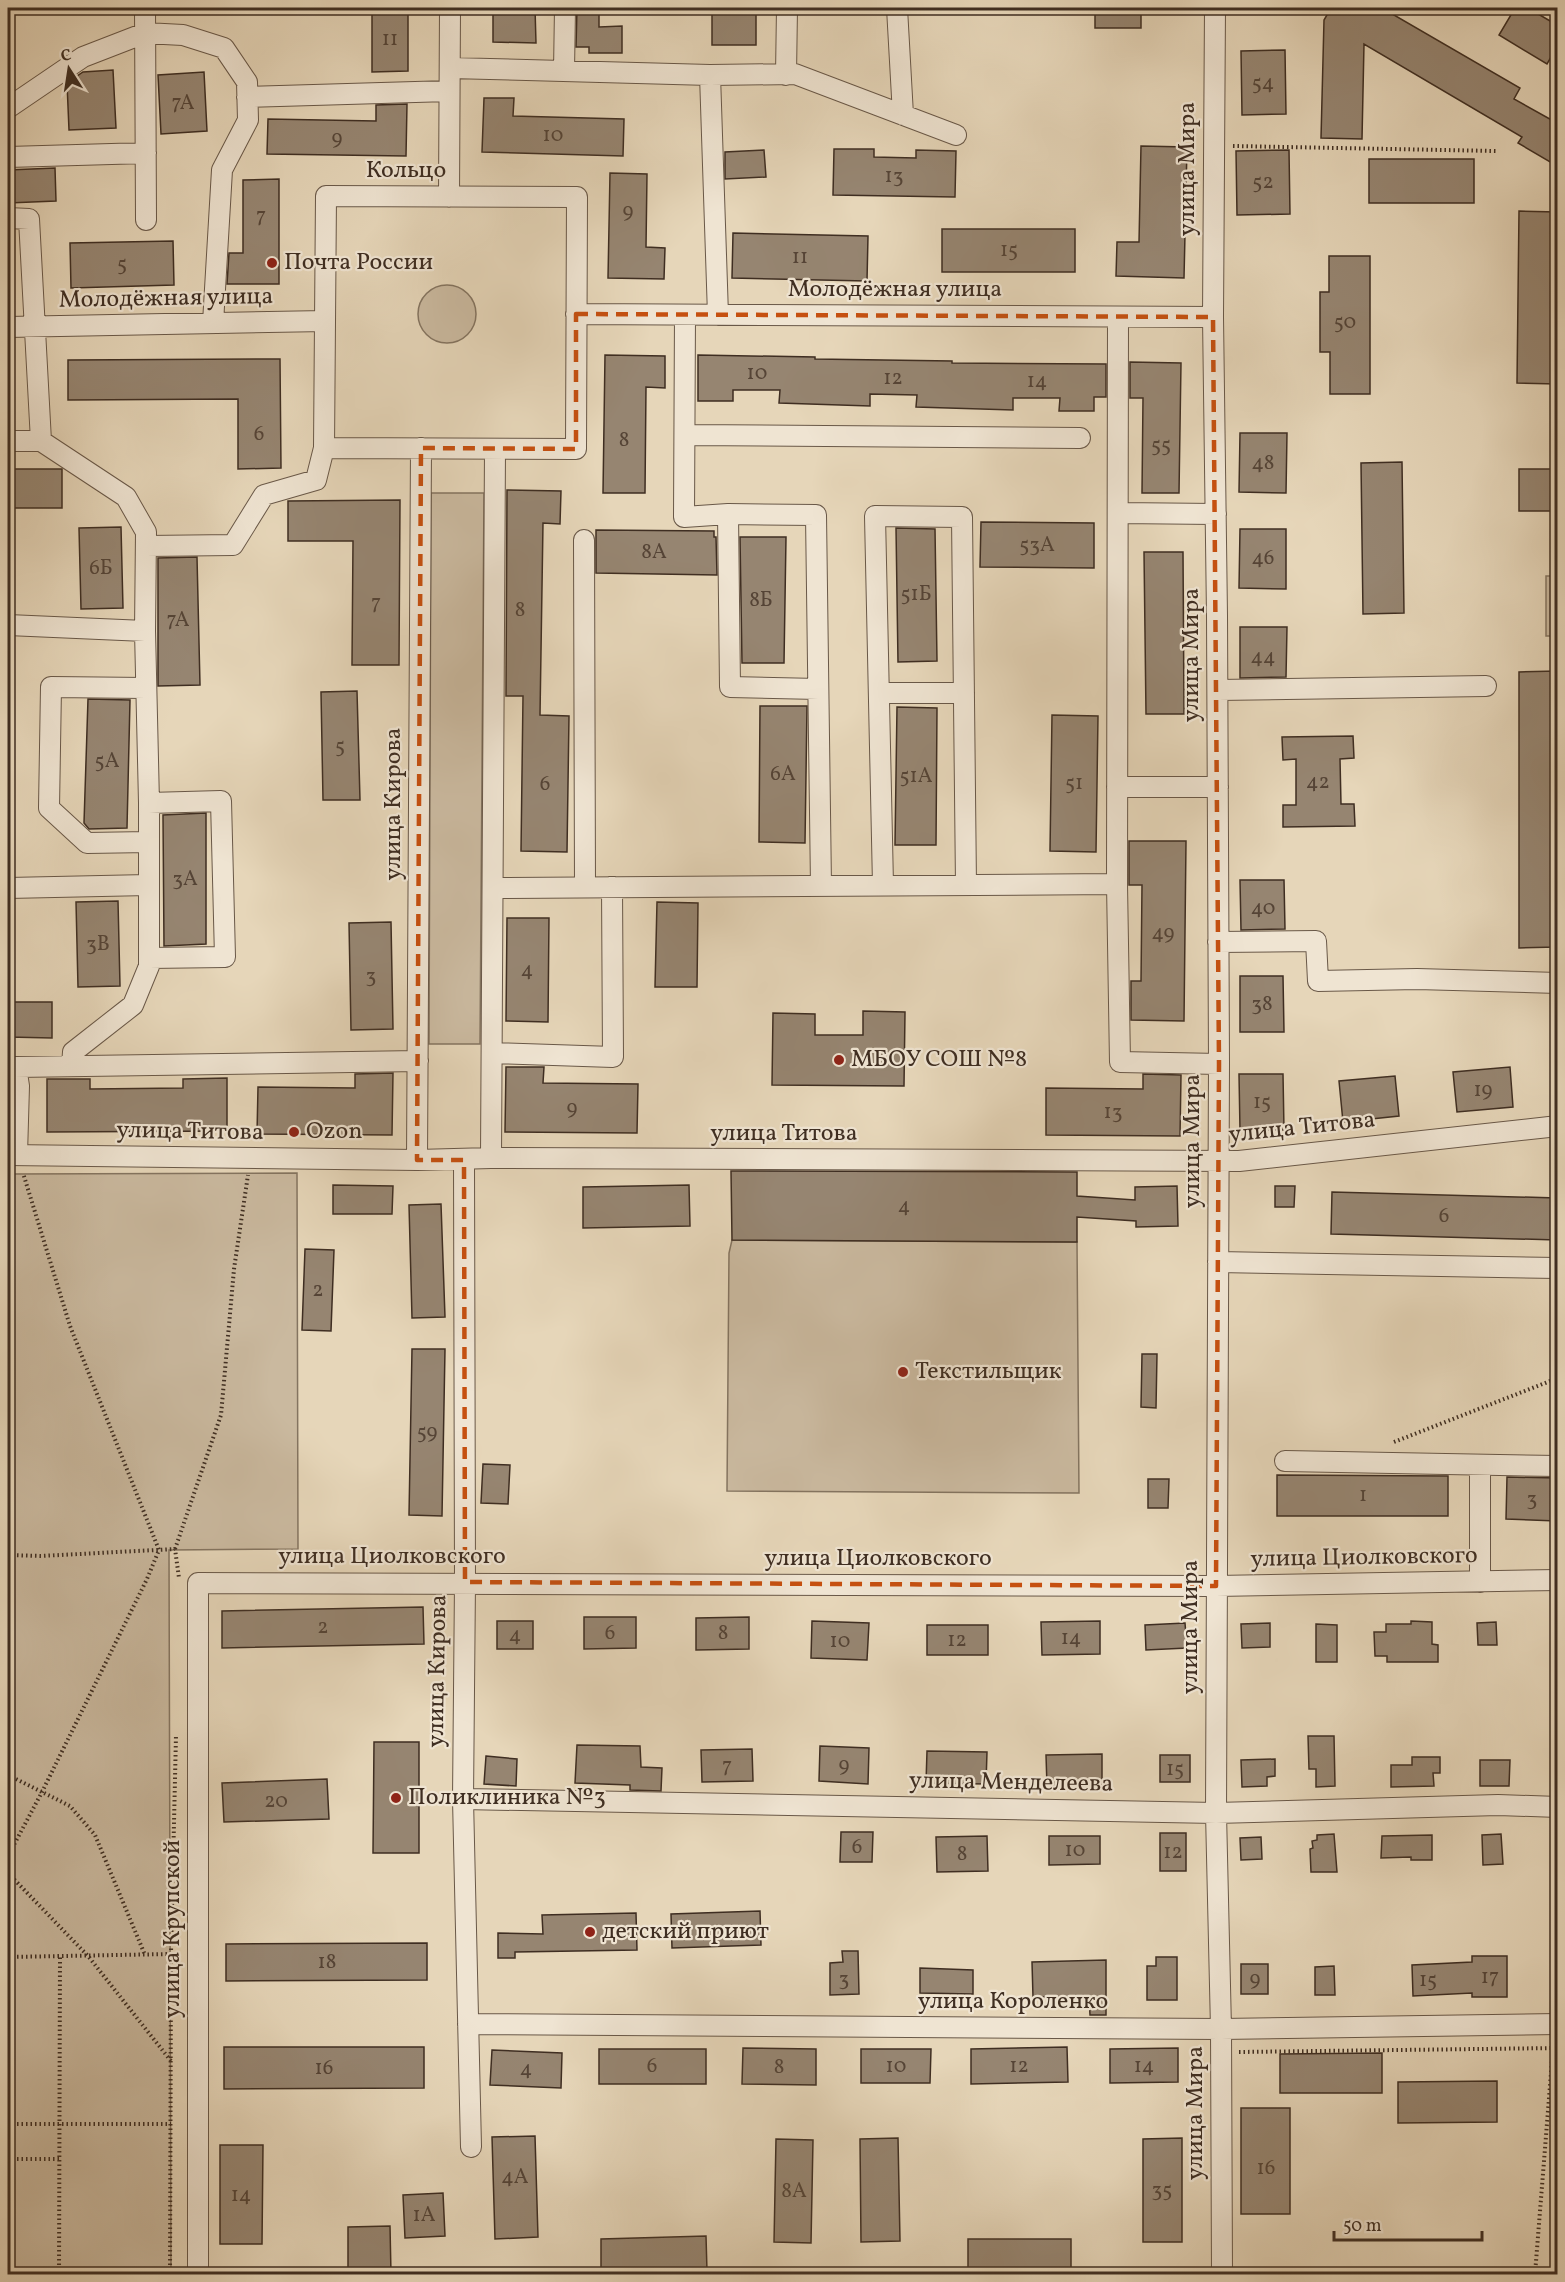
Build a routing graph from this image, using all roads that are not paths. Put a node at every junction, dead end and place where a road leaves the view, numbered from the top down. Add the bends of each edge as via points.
1 (145, 8) edge
2 (450, 8) edge
3 (565, 8) edge
4 (787, 8) edge
5 (897, 8) edge
6 (1215, 8) edge
7 (145, 33) junction
8 (450, 68) junction
9 (564, 71) junction
10 (710, 75) junction
11 (786, 75) junction
12 (449, 91) junction
13 (247, 96) junction
14 (8, 108) edge
15 (903, 115) junction
16 (956, 135) dead end
17 (146, 153) junction
18 (8, 157) edge
19 (449, 196) junction
20 (8, 218) edge
21 (146, 219) dead end
22 (576, 314) junction
23 (685, 315) junction
24 (718, 315) junction
25 (1118, 317) junction
26 (1213, 317) junction
27 (325, 321) junction
28 (213, 323) junction
29 (8, 327) edge
30 (35, 327) junction
31 (685, 435) junction
32 (1080, 438) dead end
33 (8, 441) edge
34 (41, 441) junction
35 (324, 448) junction
36 (421, 448) junction
37 (495, 448) junction
38 (1118, 513) junction
39 (728, 514) junction
40 (1216, 514) junction
41 (584, 540) dead end
42 (146, 546) junction
43 (8, 625) edge
44 (145, 631) junction
45 (1486, 686) dead end
46 (146, 688) junction
47 (818, 689) junction
48 (1218, 690) junction
49 (879, 693) junction
50 (964, 693) junction
51 (1117, 787) junction
52 (1218, 788) junction
53 (149, 803) junction
54 (148, 842) junction
55 (1117, 884) junction
56 (148, 885) junction
57 (883, 885) junction
58 (966, 885) junction
59 (821, 886) junction
60 (585, 887) junction
61 (612, 887) junction
62 (8, 888) edge
63 (493, 888) junction
64 (1218, 942) junction
65 (149, 958) junction
66 (1557, 982) edge
67 (492, 1053) junction
68 (418, 1061) junction
69 (1219, 1064) junction
70 (72, 1066) junction
71 (12, 1067) edge
72 (1557, 1126) edge
73 (12, 1155) edge
74 (491, 1158) junction
75 (417, 1160) junction
76 (464, 1160) junction
77 (1218, 1161) junction
78 (1218, 1262) junction
79 (1557, 1268) edge
80 (1285, 1461) dead end
81 (1480, 1466) junction
82 (1557, 1466) edge
83 (1557, 1580) edge
84 (1480, 1581) junction
85 (465, 1582) junction
86 (198, 1583) joint
87 (1216, 1586) junction
88 (462, 1799) junction
89 (1557, 1807) edge
90 (1216, 1813) junction
91 (468, 2024) junction
92 (1557, 2024) edge
93 (1221, 2029) junction
94 (471, 2147) dead end
95 (198, 2274) edge
96 (1222, 2274) edge

1 - 7 street
2 - 8 street
3 - 9 street
4 - 11 street
5 - 15 street
6 - 26 street, улица Мира
7 - 13 street via 183,35 224,48 247,82
7 - 14 street via 83,57
7 - 17 street
8 - 9 street
8 - 12 street
9 - 10 street
10 - 11 street
10 - 24 street
11 - 15 street via 795,74
12 - 13 street
12 - 19 street
13 - 28 street via 248,120 222,171
15 - 16 street
17 - 18 street
17 - 21 street
19 - 22 street, Кольцо via 577,197
19 - 27 street, Кольцо via 326,196
20 - 30 street via 29,219
22 - 23 street, Молодёжная улица
22 - 37 street, Кольцо via 576,449
23 - 24 street, Молодёжная улица
23 - 31 street
24 - 25 street, Молодёжная улица
25 - 26 street, Молодёжная улица
25 - 38 street
26 - 40 street, улица Мира
27 - 28 street, Молодёжная улица
27 - 35 street, Кольцо
28 - 30 street, Молодёжная улица
29 - 30 street, Молодёжная улица
30 - 34 street
31 - 32 street
31 - 39 street via 684,517
33 - 34 street
34 - 42 street via 126,497 146,532
35 - 36 street, Кольцо
35 - 42 street via 316,480 264,495 233,545
36 - 37 street, Кольцо
36 - 68 street, улица Кирова
37 - 63 street
38 - 40 street
38 - 51 street
39 - 47 street via 730,687
39 - 47 street via 816,515
40 - 48 street, улица Мира
41 - 60 street
42 - 44 street
43 - 44 street
44 - 46 street
45 - 48 street
46 - 53 street
46 - 54 street via 51,687 49,808 87,843
47 - 59 street
48 - 52 street, улица Мира
49 - 50 street
49 - 50 street via 875,516 962,516
49 - 57 street
50 - 58 street
51 - 52 street
51 - 55 street
52 - 64 street, улица Мира
53 - 54 street
53 - 65 street via 221,801 225,957
54 - 56 street
55 - 58 street
55 - 69 street via 1120,1062
56 - 62 street
56 - 65 street
57 - 58 street
57 - 59 street
59 - 61 street
60 - 61 street
60 - 63 street
61 - 67 street via 613,1057
63 - 67 street
64 - 66 street via 1316,941 1318,981
64 - 69 street, улица Мира
65 - 70 street via 133,1005 73,1052
67 - 74 street
68 - 70 street
68 - 75 street, улица Кирова
69 - 77 street, улица Мира
70 - 71 street
71 - 73 street via 19,1086
72 - 77 street, улица Титова
73 - 75 street, улица Титова
74 - 76 street, улица Титова
74 - 77 street, улица Титова
75 - 76 street, улица Титова
76 - 85 street, улица Кирова
77 - 78 street, улица Мира
78 - 79 street
78 - 87 street, улица Мира
80 - 81 street
81 - 82 street
81 - 84 street
83 - 84 street, улица Циолковского
84 - 87 street, улица Циолковского
85 - 86 street, улица Циолковского
85 - 87 street, улица Циолковского
85 - 88 street, улица Кирова
86 - 95 street, улица Крупской
87 - 90 street, улица Мира
88 - 90 street, улица Менделеева
88 - 91 street, улица Кирова
89 - 90 street, улица Менделеева via 1498,1805
90 - 93 street, улица Мира
91 - 93 street, улица Короленко
91 - 94 street, улица Кирова
92 - 93 street, улица Короленко
93 - 96 street, улица Мира

